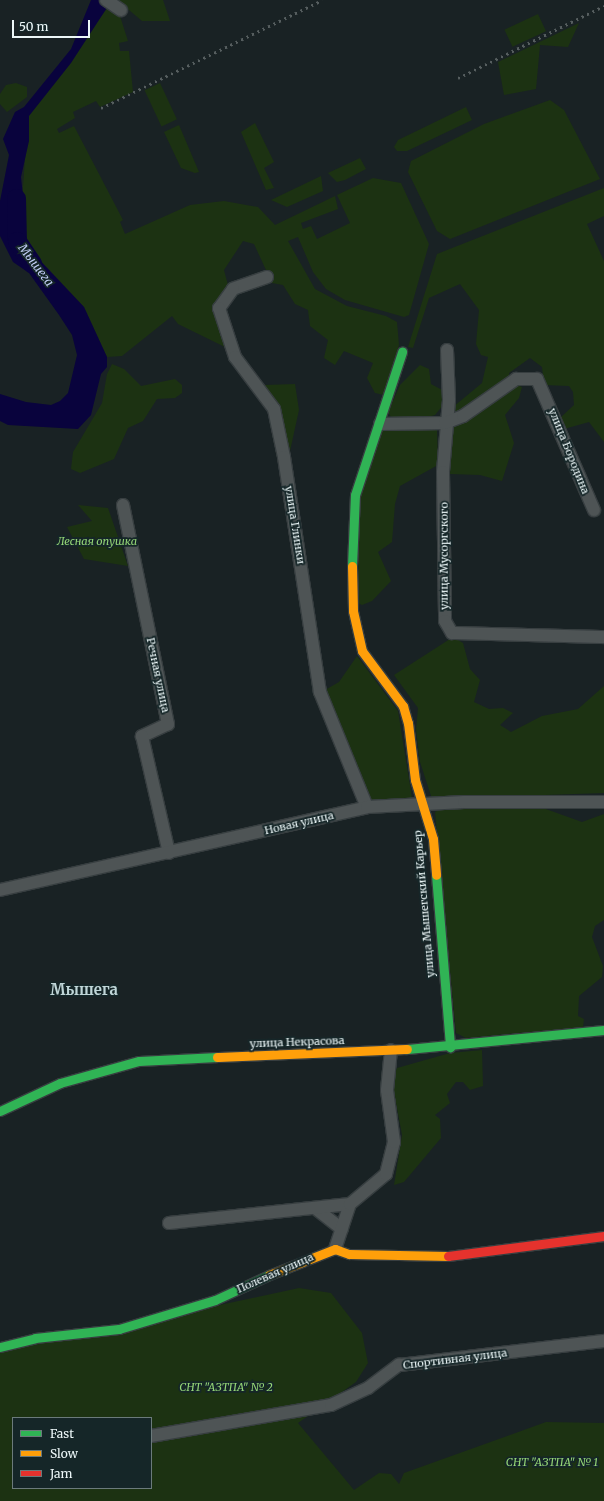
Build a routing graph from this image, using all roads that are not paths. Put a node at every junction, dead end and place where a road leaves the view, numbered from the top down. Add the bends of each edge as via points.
1 (106, 0) edge
2 (121, 10) dead end
3 (267, 277) dead end
4 (447, 350) dead end
5 (402, 352) dead end
6 (445, 423) junction
7 (380, 424) junction
8 (123, 504) dead end
9 (594, 510) dead end
10 (604, 637) edge
11 (604, 802) edge
12 (425, 804) junction
13 (367, 807) junction
14 (170, 852) junction
15 (0, 890) edge
16 (604, 1030) edge
17 (450, 1047) junction
18 (390, 1050) junction
19 (0, 1111) edge
20 (350, 1204) junction
21 (315, 1208) junction
22 (169, 1223) dead end
23 (342, 1229) junction
24 (604, 1236) edge
25 (335, 1250) junction
26 (604, 1342) edge
27 (0, 1347) edge
28 (152, 1436) edge

1 - 2 street
3 - 13 street, улица Глинки via 233,289 219,308 235,357 274,409 284,457 320,692
4 - 6 street, улица Мусоргского via 449,400
5 - 7 street, улица Мышегский Карьер
6 - 7 street
6 - 9 street, улица Бородина via 463,416 516,379 537,379
6 - 10 street, улица Мусоргского via 445,622 452,633
7 - 12 street, улица Мышегский Карьер via 355,495 351,538 354,611 362,651 403,706 415,780
8 - 14 street, Речная улица via 168,724 142,736
11 - 12 street, Новая улица
12 - 13 street, Новая улица
12 - 17 street, улица Мышегский Карьер via 433,839
13 - 14 street, Новая улица
14 - 15 street, Новая улица
16 - 17 street, улица Некрасова
17 - 18 street, улица Некрасова
18 - 19 street, улица Некрасова via 139,1061 60,1083
18 - 20 street via 387,1090 394,1142 386,1174
20 - 21 street
20 - 23 street
21 - 22 street
21 - 23 street
23 - 25 street
24 - 25 street, Полевая улица via 438,1257 349,1254
25 - 27 street, Полевая улица via 307,1257 215,1300 119,1329 35,1338
26 - 28 street, Спортивная улица via 400,1365 368,1388 331,1405

